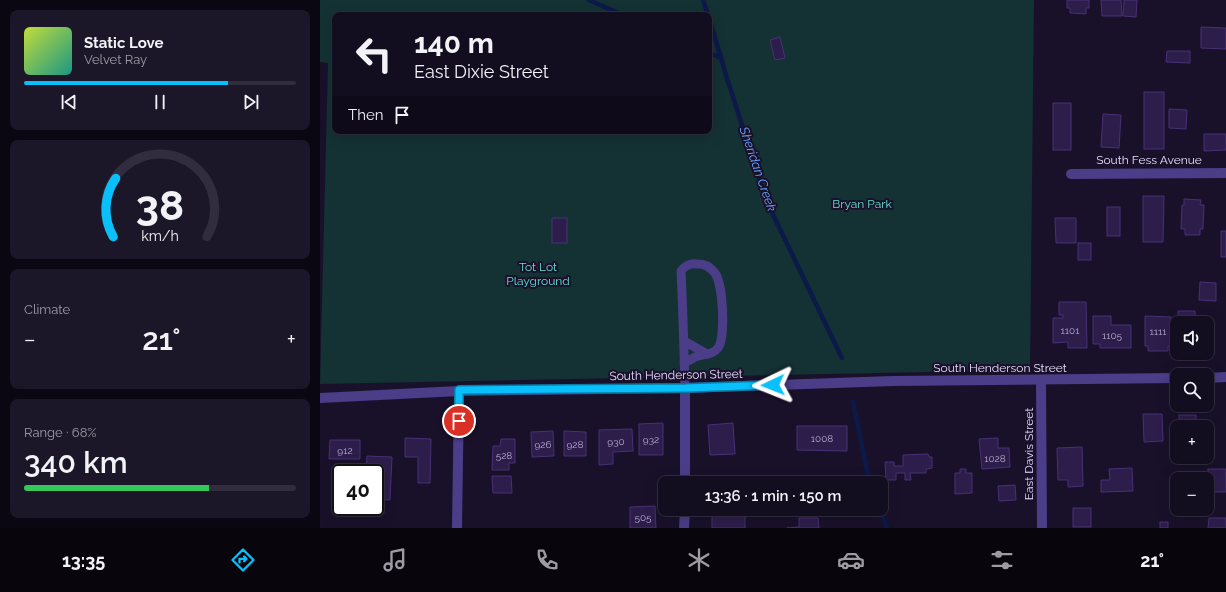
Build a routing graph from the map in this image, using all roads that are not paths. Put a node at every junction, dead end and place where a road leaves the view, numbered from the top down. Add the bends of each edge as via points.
1 (1226, 173) edge
2 (1071, 174) dead end
3 (684, 341) junction
4 (707, 354) junction
5 (684, 363) junction
6 (1226, 377) edge
7 (1170, 378) edge
8 (1214, 378) edge
9 (1041, 380) junction
10 (686, 388) junction
11 (459, 390) junction
12 (320, 398) edge
13 (685, 476) edge
14 (685, 516) edge
15 (457, 528) edge
16 (684, 528) edge
17 (1042, 528) edge

1 - 2 street, South Fess Avenue
3 - 4 lane
3 - 4 lane via 681,271 693,263 706,265 715,274 721,290 722,305 721,340 718,349
3 - 5 lane
4 - 5 lane
5 - 10 lane
6 - 8 street
7 - 9 street, South Henderson Street
9 - 10 street, South Henderson Street via 893,381
9 - 17 street, East Davis Street
10 - 11 street, South Henderson Street
10 - 13 street
11 - 12 street, South Henderson Street
11 - 15 street
14 - 16 street

